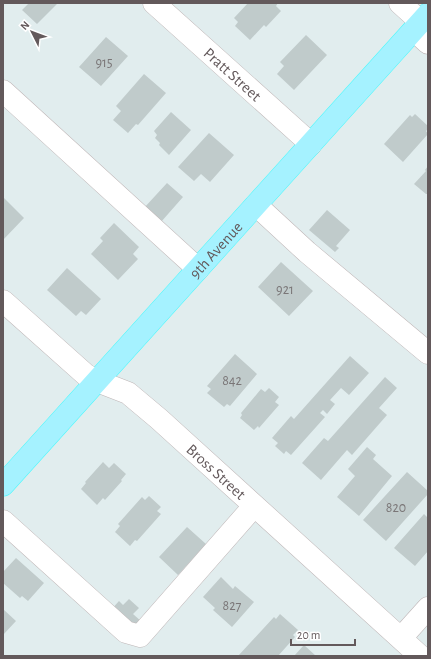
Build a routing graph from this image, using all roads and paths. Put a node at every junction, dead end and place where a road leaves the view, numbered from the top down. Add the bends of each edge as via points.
1 (154, 3) edge
2 (400, 3) edge
3 (423, 27) edge
4 (3, 91) edge
5 (311, 144) junction
6 (256, 205) junction
7 (198, 269) junction
8 (3, 301) edge
9 (428, 353) edge
10 (97, 381) junction
11 (3, 485) edge
12 (254, 506) junction
13 (3, 520) edge
14 (428, 608) edge
15 (401, 638) junction
16 (420, 656) edge

1 - 5 street, Pratt Street
2 - 3 street
3 - 5 main road, 9th Avenue
4 - 7 street
5 - 6 main road, 9th Avenue
6 - 7 main road, 9th Avenue
6 - 9 street via 307,252
7 - 10 main road, 9th Avenue
8 - 10 street, Bross Street via 86,375
10 - 11 main road, 9th Avenue
10 - 12 street, Bross Street via 128,393
12 - 13 street via 140,636 126,632
12 - 15 street, Bross Street
14 - 15 street
15 - 16 street, Bross Street

